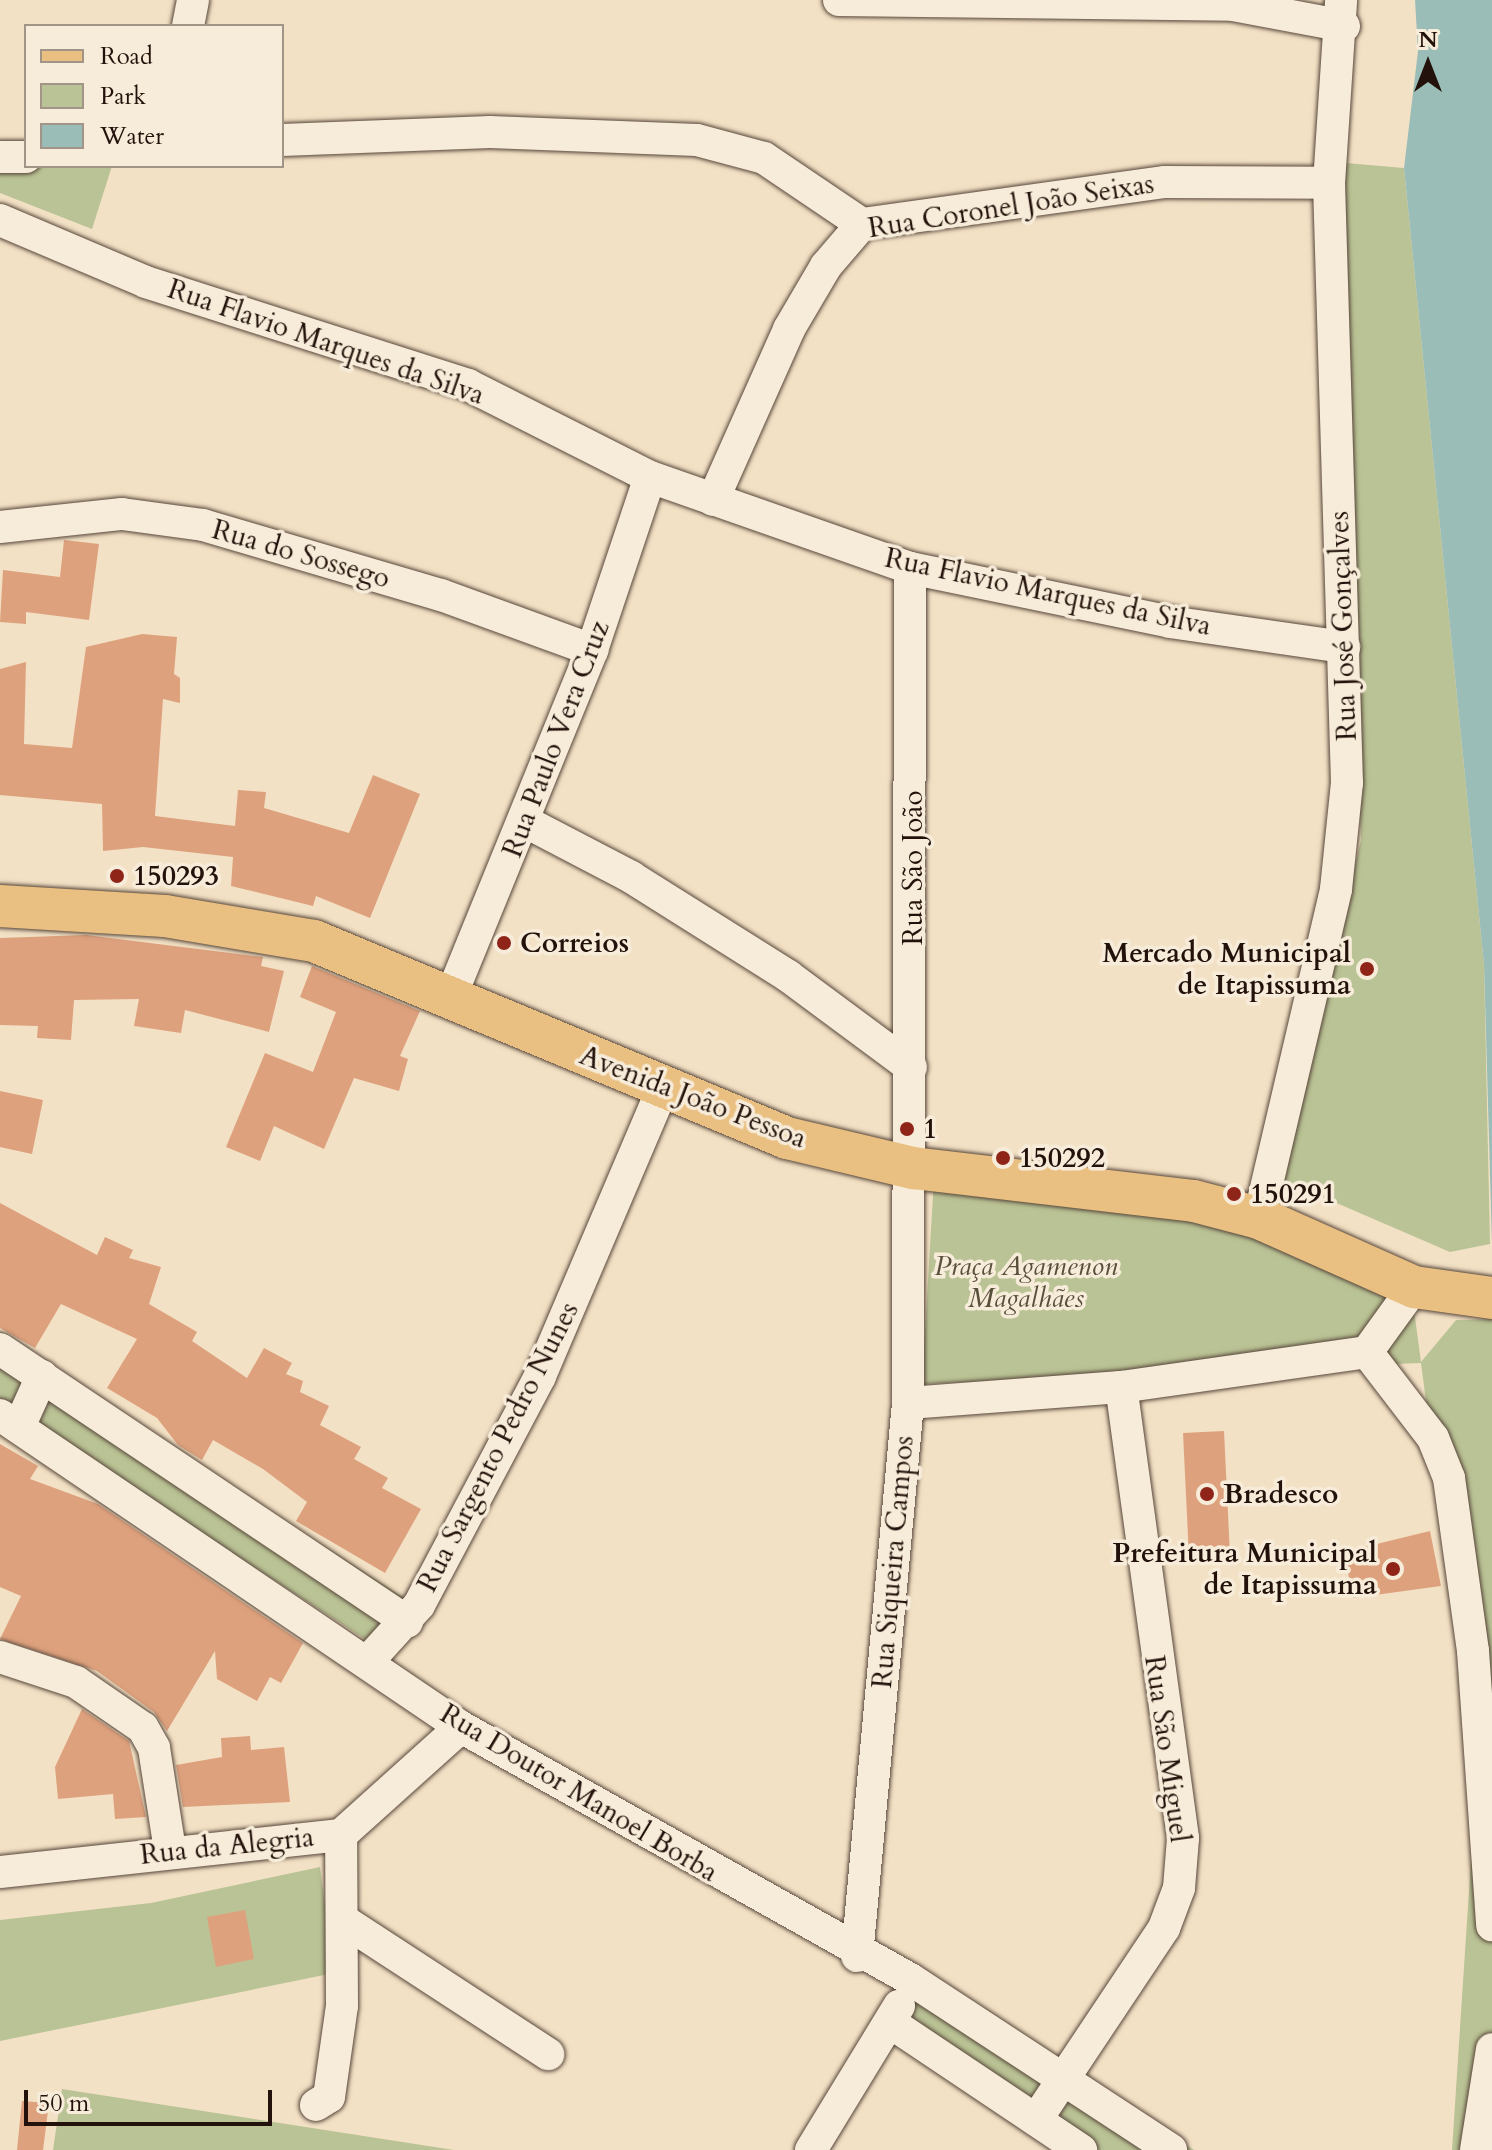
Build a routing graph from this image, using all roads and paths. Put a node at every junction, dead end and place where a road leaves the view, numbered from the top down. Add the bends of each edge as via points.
1 (193, 0) edge
2 (839, 0) edge
3 (1342, 13) edge
4 (188, 24) edge
5 (284, 140) edge
6 (0, 157) edge
7 (24, 157) edge
8 (1329, 183) junction
9 (0, 220) edge
10 (862, 224) junction
11 (650, 477) junction
12 (713, 500) junction
13 (0, 527) edge
14 (910, 568) junction
15 (1344, 647) junction
16 (592, 650) junction
17 (526, 822) junction
18 (0, 906) edge
19 (451, 996) junction
20 (911, 1067) junction
21 (662, 1090) junction
22 (913, 1168) junction
23 (1259, 1218) junction
24 (1414, 1287) junction
25 (1488, 1298) edge
26 (0, 1349) edge
27 (1367, 1352) junction
28 (42, 1376) junction
29 (1121, 1387) junction
30 (908, 1403) junction
31 (10, 1421) edge
32 (210, 1486) junction
33 (181, 1531) junction
34 (407, 1621) junction
35 (0, 1657) edge
36 (370, 1659) junction
37 (461, 1727) junction
38 (341, 1835) junction
39 (170, 1850) junction
40 (0, 1872) edge
41 (344, 1921) junction
42 (1492, 1925) edge
43 (857, 1956) junction
44 (910, 1979) junction
45 (891, 2023) junction
46 (1492, 2049) edge
47 (548, 2054) dead end
48 (1065, 2075) junction
49 (316, 2105) dead end
50 (1036, 2120) junction
51 (811, 2150) edge
52 (1081, 2150) edge
53 (1171, 2150) edge
54 (1476, 2150) edge

1 - 4 street
2 - 3 street via 1233,5
3 - 8 street, Rua José Gonçalves
5 - 10 street via 490,132 697,140 764,158
6 - 7 street
8 - 10 street, Rua Coronel João Seixas via 1165,182
8 - 15 street, Rua José Gonçalves
9 - 11 street, Rua Flavio Marques da Silva via 146,282 468,385
10 - 12 street, Rua Coronel João Seixas via 826,266 789,329
11 - 12 street, Rua Flavio Marques da Silva
11 - 16 street, Rua Paulo Vera Cruz
12 - 14 street, Rua Flavio Marques da Silva
13 - 16 street, Rua do Sossego via 122,514 203,525 441,595
14 - 15 street, Rua Flavio Marques da Silva via 1170,622
14 - 20 street, Rua São João
15 - 23 street, Rua José Gonçalves via 1347,783 1336,889
16 - 17 street, Rua Paulo Vera Cruz
17 - 19 street, Rua Paulo Vera Cruz
17 - 20 street via 631,877 775,968
18 - 19 main road, Avenida João Pessoa via 243,925 314,941
19 - 21 main road, Avenida João Pessoa
20 - 22 street, Rua São João
21 - 22 main road, Avenida João Pessoa via 787,1138
21 - 34 street, Rua Sargento Pedro Nunes via 540,1376
22 - 23 main road, Avenida João Pessoa via 1130,1188
22 - 30 street, Rua Siqueira Campos
23 - 24 main road, Avenida João Pessoa
24 - 25 main road, Avenida João Pessoa
24 - 27 street
26 - 28 street
27 - 29 street
27 - 42 street via 1433,1438 1449,1478 1473,1651
28 - 31 street
28 - 32 street
29 - 30 street
29 - 48 street, Rua São Miguel via 1183,1838 1179,1888 1164,1928
30 - 43 street, Rua Siqueira Campos
31 - 33 street, Rua Doutor Manoel Borba
32 - 33 street
32 - 34 street
33 - 36 street, Rua Doutor Manoel Borba
34 - 36 street, Rua Sargento Pedro Nunes
35 - 39 street via 76,1682 143,1728 154,1748
36 - 37 street, Rua Doutor Manoel Borba
37 - 38 street, Rua da Alegria
37 - 43 street, Rua Doutor Manoel Borba
38 - 39 street, Rua da Alegria
38 - 41 street
39 - 40 street, Rua da Alegria
41 - 47 street
41 - 49 street via 329,2097
43 - 44 street, Rua Doutor Manoel Borba
44 - 45 street
44 - 48 street, Rua Doutor Manoel Borba
45 - 50 street
45 - 51 street
46 - 54 street
48 - 50 street, Rua São Miguel
48 - 53 street, Rua Doutor Manoel Borba
50 - 52 street

